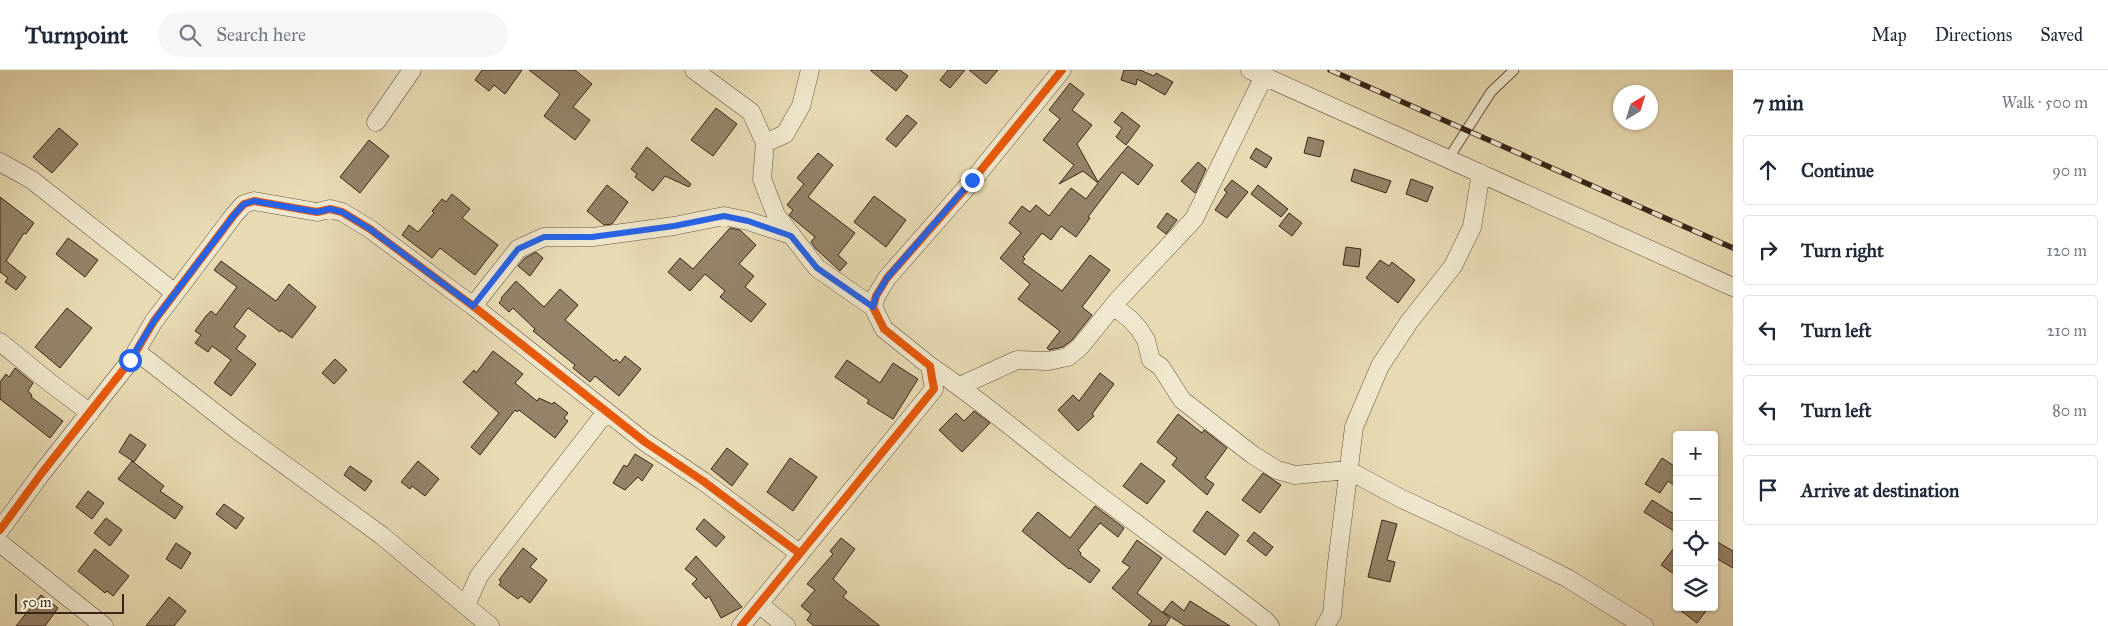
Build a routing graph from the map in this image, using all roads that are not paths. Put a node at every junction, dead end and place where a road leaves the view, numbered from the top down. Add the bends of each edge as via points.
1 (412, 70) edge
2 (694, 70) edge
3 (810, 70) edge
4 (1062, 70) edge
5 (1514, 70) edge
6 (1257, 73) edge
7 (376, 122) dead end
8 (765, 142) junction
9 (1448, 159) junction
10 (0, 162) edge
11 (1481, 173) junction
12 (791, 236) junction
13 (1733, 288) edge
14 (175, 293) junction
15 (473, 306) junction
16 (1113, 306) junction
17 (873, 307) junction
18 (0, 342) edge
19 (136, 351) junction
20 (930, 366) junction
21 (960, 386) junction
22 (606, 412) junction
23 (90, 413) junction
24 (1348, 470) junction
25 (0, 530) edge
26 (0, 543) edge
27 (799, 553) junction
28 (759, 604) junction
29 (466, 605) junction
30 (104, 626) edge
31 (490, 626) edge
32 (741, 626) edge
33 (786, 626) edge
34 (1270, 626) edge
35 (1324, 626) edge
36 (1644, 626) edge

1 - 7 street
2 - 8 street via 751,112
3 - 8 street via 801,106 785,134
4 - 17 street via 887,278
5 - 9 lane via 1491,92
6 - 9 street
6 - 16 street via 1194,219
8 - 12 street via 762,179 776,215
9 - 11 street
10 - 14 street via 32,180
11 - 13 street
11 - 24 street via 1472,227 1453,266 1409,322 1380,366 1354,427
12 - 15 street via 724,216 592,237 544,237 518,249
12 - 17 street via 817,268
14 - 15 street via 234,215 244,204 254,201 317,212 330,209 342,212 370,229
14 - 19 street
15 - 22 street
16 - 21 street via 1068,358 1017,360
16 - 24 street via 1139,329 1146,340 1151,360 1161,367 1182,400 1253,455 1277,470 1295,474
17 - 20 street via 884,329
18 - 23 street
19 - 23 street
19 - 29 street via 237,430 381,535
20 - 21 street
20 - 27 street via 934,389
21 - 34 street
22 - 27 street
22 - 29 street via 479,576
23 - 25 street
24 - 35 street via 1332,614
24 - 36 street via 1567,578
26 - 30 street
27 - 28 street
28 - 32 street
28 - 33 street
29 - 31 street

